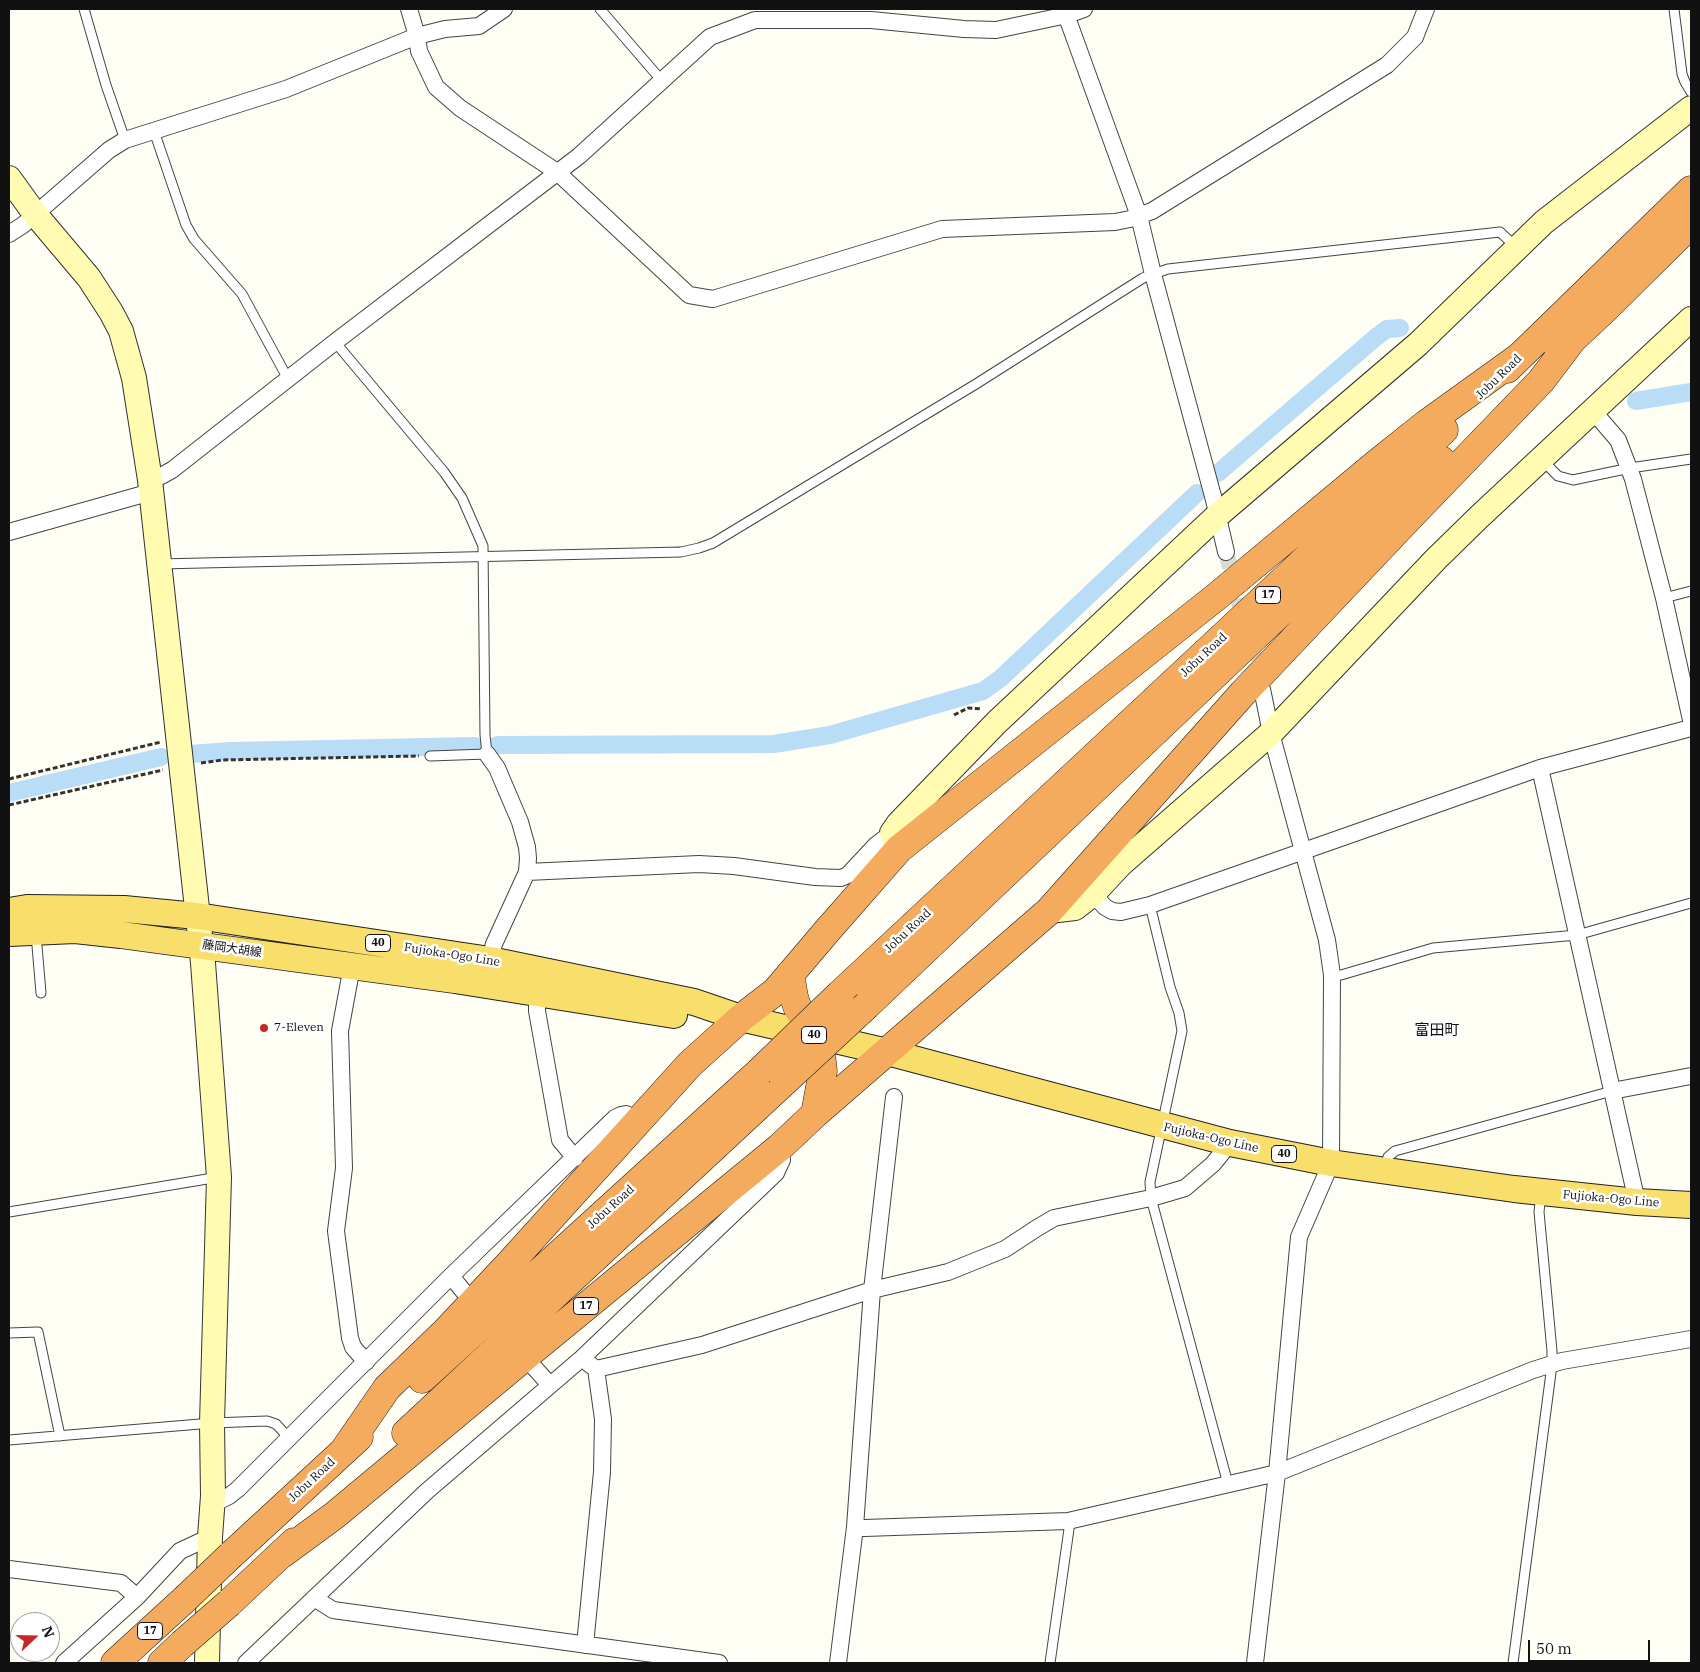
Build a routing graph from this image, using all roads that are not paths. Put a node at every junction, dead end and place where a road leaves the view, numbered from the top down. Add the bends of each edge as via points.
1 (84, 9) edge
2 (409, 9) edge
3 (504, 9) edge
4 (600, 9) edge
5 (1084, 9) edge
6 (1426, 9) edge
7 (1674, 9) edge
8 (1065, 12) edge
9 (417, 36) junction
10 (662, 81) junction
11 (1691, 92) edge
12 (1691, 108) edge
13 (154, 131) junction
14 (125, 140) junction
15 (557, 172) junction
16 (9, 178) edge
17 (1691, 190) edge
18 (35, 214) junction
19 (1139, 216) junction
20 (1691, 224) edge
21 (9, 234) edge
22 (1518, 249) junction
23 (1153, 274) junction
24 (1691, 319) edge
25 (1572, 340) junction
26 (335, 342) junction
27 (1519, 357) junction
28 (288, 379) junction
29 (1593, 411) junction
30 (1691, 458) edge
31 (1542, 460) junction
32 (1630, 468) junction
33 (150, 486) junction
34 (1218, 515) junction
35 (9, 532) edge
36 (1226, 552) tunnel mouth
37 (483, 558) junction
38 (159, 564) junction
39 (1691, 591) edge
40 (1664, 598) junction
41 (1262, 689) tunnel mouth
42 (1691, 720) edge
43 (1691, 728) edge
44 (1271, 732) junction
45 (487, 754) junction
46 (430, 756) road end
47 (1540, 768) junction
48 (896, 841) junction
49 (1303, 850) junction
50 (527, 872) junction
51 (1093, 894) junction
52 (1691, 903) edge
53 (1150, 905) junction
54 (9, 911) edge
55 (1049, 911) junction
56 (197, 916) junction
57 (35, 930) junction
58 (9, 933) edge
59 (1578, 935) junction
60 (200, 945) junction
61 (490, 960) junction
62 (352, 966) junction
63 (790, 974) junction
64 (1332, 975) junction
65 (41, 993) dead end
66 (537, 993) junction
67 (741, 1018) junction
68 (817, 1035) junction
69 (887, 1052) junction
70 (1691, 1076) edge
71 (772, 1077) junction
72 (1612, 1091) junction
73 (894, 1097) dead end
74 (815, 1114) junction
75 (640, 1121) junction
76 (1161, 1126) junction
77 (1230, 1143) junction
78 (780, 1147) junction
79 (575, 1158) junction
80 (1331, 1163) junction
81 (1384, 1170) junction
82 (219, 1177) junction
83 (1541, 1192) junction
84 (1151, 1198) junction
85 (1637, 1202) junction
86 (1691, 1204) edge
87 (9, 1212) edge
88 (451, 1276) junction
89 (872, 1290) junction
90 (464, 1292) dead end
91 (9, 1333) edge
92 (1691, 1339) edge
93 (582, 1358) junction
94 (366, 1362) junction
95 (1552, 1364) junction
96 (532, 1365) dead end
97 (596, 1369) junction
98 (550, 1385) junction
99 (212, 1423) junction
100 (60, 1436) junction
101 (289, 1438) junction
102 (9, 1440) edge
103 (346, 1450) junction
104 (1277, 1473) junction
105 (1228, 1484) junction
106 (213, 1504) junction
107 (1068, 1521) junction
108 (855, 1527) junction
109 (210, 1537) junction
110 (282, 1554) junction
111 (9, 1569) edge
112 (136, 1596) junction
113 (314, 1598) junction
114 (584, 1645) junction
115 (64, 1663) edge
116 (116, 1663) edge
117 (162, 1663) edge
118 (207, 1663) edge
119 (246, 1663) edge
120 (719, 1663) edge
121 (838, 1663) edge
122 (1050, 1663) edge
123 (1255, 1663) edge
124 (1513, 1663) edge

1 - 14 lane
2 - 9 street
3 - 9 street via 479,26
4 - 10 lane
5 - 8 street
6 - 19 street via 1415,37 1387,66 1163,205
7 - 11 lane via 1682,74
8 - 10 street via 996,30 871,20 755,20 710,38
8 - 19 street
9 - 13 street via 286,89
9 - 15 street via 419,51 436,87 460,108
10 - 15 street
12 - 22 street via 1544,222
13 - 14 street
13 - 28 lane via 186,225 194,239 242,294
14 - 18 street
15 - 19 street via 689,295 713,299 942,229 1115,222
15 - 26 street
16 - 18 street
17 - 27 highway, Jobu Road / 17
18 - 21 street
18 - 33 street via 101,295 120,332 134,378
19 - 23 street
20 - 25 highway, Jobu Road / 17
22 - 23 lane via 1500,232 1168,269
22 - 34 street via 1418,344
23 - 34 street
23 - 37 lane via 713,543 681,552
24 - 29 street
25 - 55 highway, 17 via 1541,382 1243,693
25 - 71 highway, Jobu Road / 17, bridge via 1396,501 867,1005
26 - 28 street
26 - 37 lane via 458,491 483,546
27 - 48 highway, 17 via 1426,424 1216,597
27 - 71 highway, Jobu Road / 17, bridge via 1415,458 840,994
28 - 33 street
29 - 31 street
29 - 32 street via 1618,440
30 - 32 lane
31 - 32 lane via 1558,476 1573,480
31 - 44 street via 1436,559
32 - 40 street
33 - 35 street
33 - 38 street
34 - 36 street
34 - 48 street via 997,722 899,823
37 - 38 lane
37 - 45 lane
38 - 56 street
39 - 40 lane
40 - 42 street
41 - 44 street
43 - 47 street
44 - 49 street
44 - 51 street via 1122,864
45 - 46 lane
45 - 50 street via 497,768 525,837
47 - 49 street
47 - 59 street
48 - 50 street via 876,845 848,875 841,878 699,864
48 - 63 highway, 17
49 - 53 street
49 - 64 street via 1327,940
50 - 61 street via 494,944
51 - 53 street via 1112,912
51 - 55 street via 1075,908
52 - 59 lane
53 - 76 lane via 1182,1031
54 - 56 main road, Fujioka-Ogo Line / 40 via 28,908 124,909
55 - 69 highway, 17
56 - 60 street
56 - 61 main road, Fujioka-Ogo Line / 40
57 - 58 main road, 藤岡大胡線 / 40
57 - 60 main road, 藤岡大胡線 / 40 via 75,930
57 - 65 lane
59 - 64 lane via 1433,948
59 - 72 street
60 - 62 main road, 藤岡大胡線 / 40
60 - 82 street
61 - 67 main road, Fujioka-Ogo Line / 40 via 694,1002
62 - 66 main road, 藤岡大胡線 / 40
62 - 94 street via 340,1031 344,1168 336,1231 350,1338
63 - 67 highway, 17 via 776,991
63 - 68 highway via 798,1009
64 - 80 street
66 - 67 main road, Fujioka-Ogo Line / 40 via 679,1016
66 - 79 street via 537,1011 560,1140
67 - 68 main road, Fujioka-Ogo Line / 40
67 - 75 highway, 17 via 690,1064
68 - 69 main road, Fujioka-Ogo Line / 40
68 - 74 highway via 823,1071
69 - 74 highway, 17
69 - 76 main road, Fujioka-Ogo Line / 40
70 - 72 street
71 - 103 highway, Jobu Road / 17
71 - 110 highway, Jobu Road / 17
72 - 81 lane via 1395,1151 1388,1157
72 - 85 street
73 - 89 street
74 - 78 highway, 17
75 - 79 street via 621,1114
75 - 103 highway, 17 via 446,1331 387,1388
76 - 77 main road, Fujioka-Ogo Line / 40
76 - 84 lane via 1150,1182
77 - 80 main road, Fujioka-Ogo Line / 40
77 - 84 street via 1185,1188
78 - 93 street via 782,1160 776,1173
78 - 110 highway, 17 via 335,1515
79 - 88 street
80 - 81 main road, Fujioka-Ogo Line / 40
80 - 104 street via 1299,1237
81 - 83 main road, Fujioka-Ogo Line / 40
82 - 87 lane
82 - 99 street
83 - 85 main road, Fujioka-Ogo Line / 40
83 - 95 lane via 1539,1212
84 - 89 street via 1054,1218 1005,1249 956,1269
84 - 105 lane
85 - 86 main road, Fujioka-Ogo Line / 40
88 - 90 street
88 - 94 street
89 - 97 street via 702,1345
89 - 108 street
91 - 100 lane via 38,1332
92 - 95 street
93 - 97 street
93 - 98 street
94 - 101 street
95 - 104 street
95 - 124 lane
96 - 98 street
97 - 114 street via 603,1419 602,1472
98 - 113 street via 427,1491
99 - 100 lane
99 - 101 lane via 267,1422 276,1424
99 - 106 street
100 - 102 lane
101 - 106 street via 229,1496
103 - 116 highway, Jobu Road / 17, bridge
104 - 105 street
104 - 123 street
105 - 107 street
106 - 109 street
107 - 108 street
107 - 122 lane
108 - 121 street
109 - 112 street via 180,1551
109 - 118 street
110 - 117 highway, Jobu Road / 17, bridge
111 - 112 street via 121,1583
112 - 115 street
113 - 114 street via 333,1610
113 - 119 street
114 - 120 street

